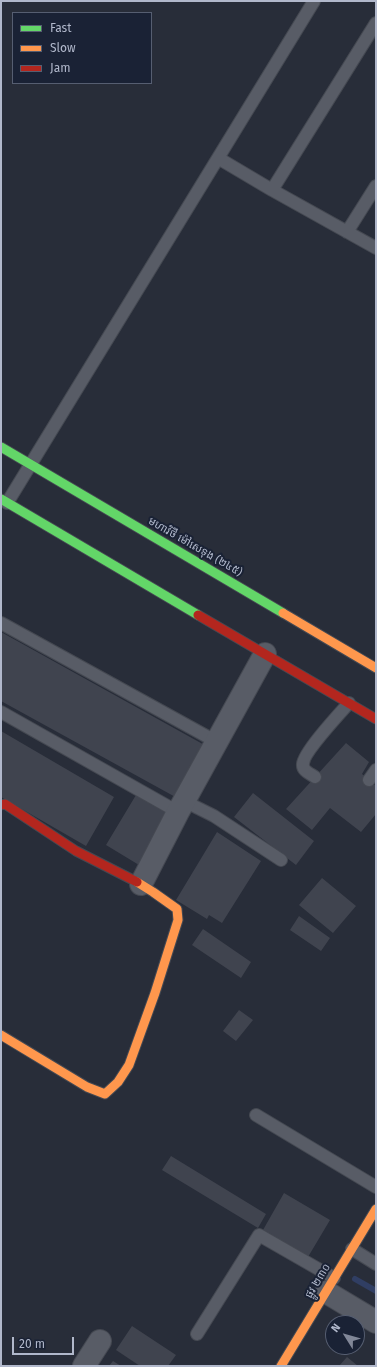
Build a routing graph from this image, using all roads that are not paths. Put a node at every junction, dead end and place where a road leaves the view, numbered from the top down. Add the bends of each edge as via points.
1 (314, 1) edge
2 (376, 23) edge
3 (218, 158) junction
4 (376, 186) edge
5 (272, 190) junction
6 (347, 232) junction
7 (376, 248) edge
8 (1, 448) edge
9 (30, 465) junction
10 (4, 501) edge
11 (1, 624) edge
12 (265, 654) junction
13 (376, 668) edge
14 (349, 703) junction
15 (1, 712) edge
16 (376, 719) edge
17 (217, 742) junction
18 (315, 777) dead end
19 (1, 805) edge
20 (181, 807) junction
21 (281, 860) dead end
22 (141, 884) junction
23 (1, 1035) edge
24 (256, 1115) dead end
25 (376, 1187) edge
26 (376, 1209) edge
27 (352, 1249) junction
28 (376, 1264) edge
29 (330, 1285) junction
30 (376, 1322) edge
31 (197, 1334) dead end
32 (100, 1341) dead end
33 (84, 1366) edge
34 (281, 1366) edge

1 - 3 lane
2 - 5 lane
3 - 5 lane
3 - 9 lane
4 - 6 lane
5 - 6 lane
6 - 7 lane
8 - 9 main road, មហាវិថី ម៉ៅសេទុង (២៤៥)
9 - 10 lane
9 - 13 main road, មហាវិថី ម៉ៅសេទុង (២៤៥)
10 - 12 main road
11 - 17 lane
12 - 14 main road
12 - 17 street
14 - 16 main road
14 - 18 lane via 307,754 303,764 304,770
15 - 20 lane
17 - 20 street
19 - 22 main road via 5,804 76,851
20 - 21 lane via 214,816
20 - 22 street
22 - 23 main road via 177,909 178,920 129,1065 118,1082 105,1094 87,1087
24 - 25 lane
26 - 27 main road, ផ្លូវ ២៣០
27 - 28 lane
27 - 29 main road, ផ្លូវ ២៣០
29 - 30 street
29 - 31 lane via 259,1235
29 - 34 main road, ផ្លូវ ២៣០
32 - 33 street

